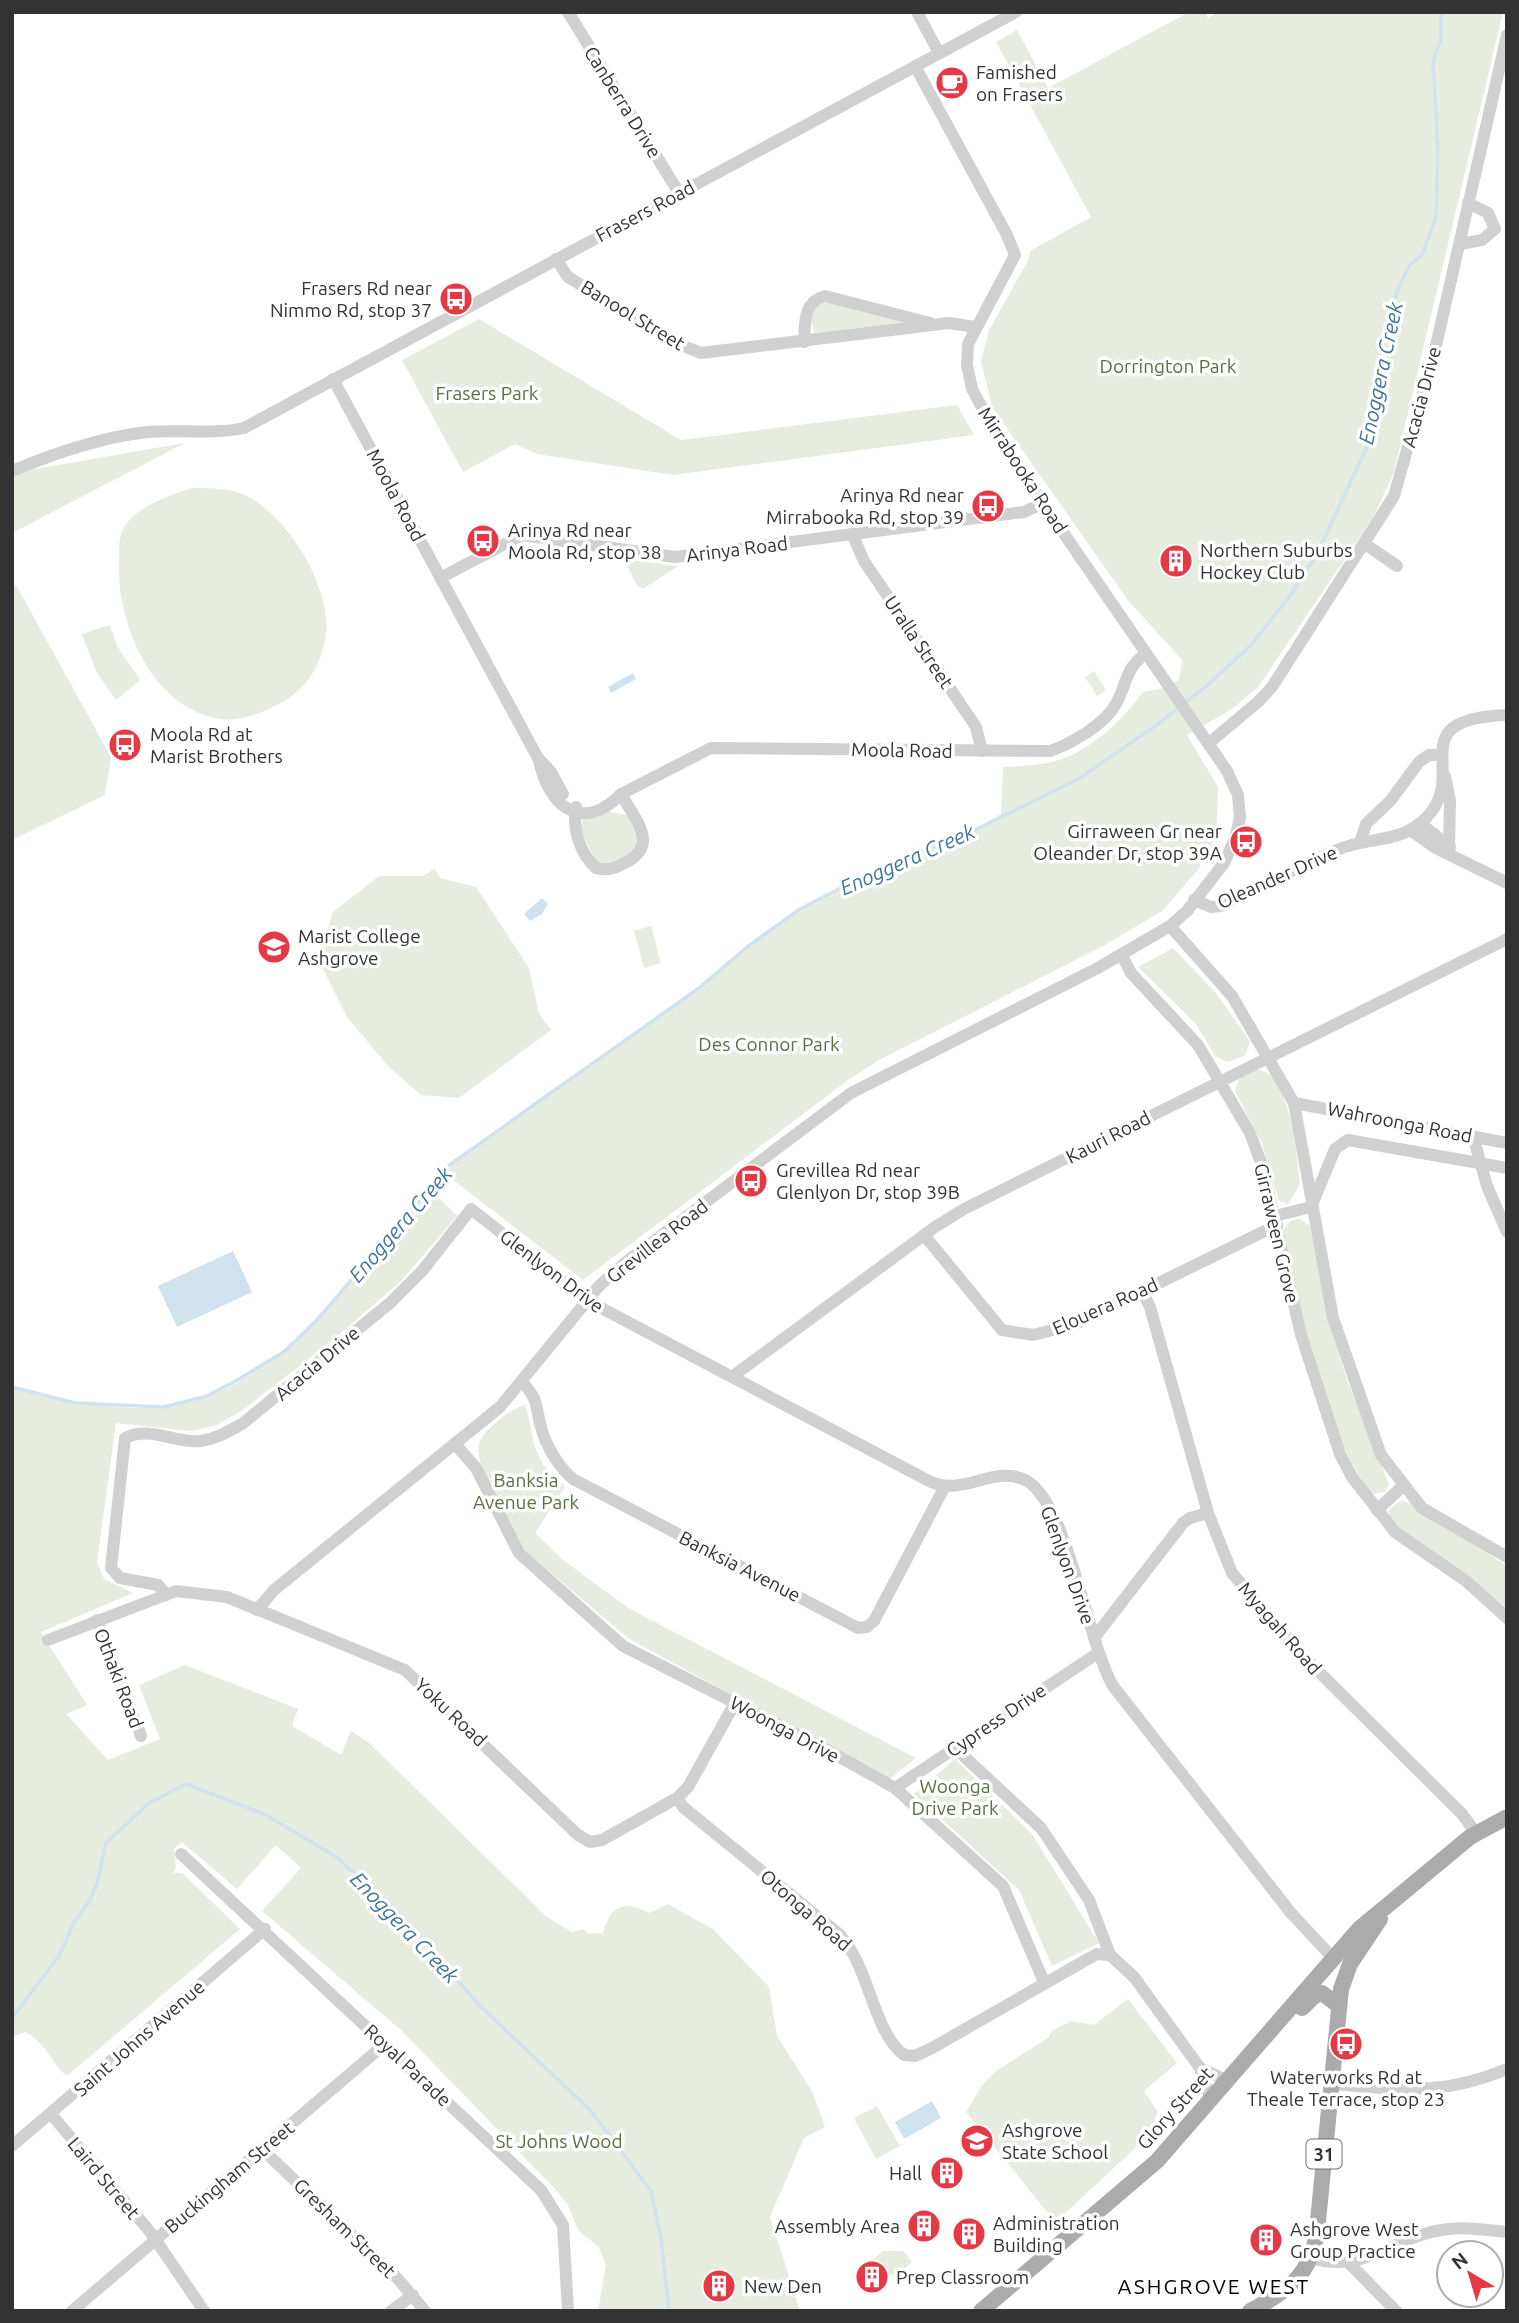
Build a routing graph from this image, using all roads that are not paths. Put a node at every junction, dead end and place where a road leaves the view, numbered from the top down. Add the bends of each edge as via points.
1 (568, 12) edge
2 (1016, 12) edge
3 (918, 13) edge
4 (1507, 35) edge
5 (939, 53) junction
6 (915, 66) junction
7 (679, 193) junction
8 (1468, 203) junction
9 (1460, 244) junction
10 (555, 259) junction
11 (936, 325) junction
12 (975, 327) junction
13 (804, 342) junction
14 (333, 379) junction
15 (12, 471) edge
16 (1043, 503) junction
17 (852, 534) junction
18 (1365, 544) junction
19 (1397, 566) dead end
20 (440, 578) junction
21 (1146, 653) junction
22 (1507, 715) edge
23 (1209, 743) junction
24 (982, 751) junction
25 (1441, 760) junction
26 (621, 794) junction
27 (575, 810) junction
28 (1415, 827) junction
29 (1360, 843) junction
30 (1449, 845) junction
31 (1460, 857) junction
32 (1507, 883) edge
33 (1194, 900) junction
34 (1170, 926) junction
35 (1507, 939) edge
36 (1122, 956) junction
37 (1269, 1057) junction
38 (1219, 1081) junction
39 (1294, 1103) junction
40 (1473, 1136) junction
41 (1507, 1143) edge
42 (1480, 1162) junction
43 (1507, 1168) edge
44 (1311, 1207) junction
45 (471, 1209) joint
46 (1276, 1220) junction
47 (1507, 1232) edge
48 (924, 1235) junction
49 (1142, 1291) junction
50 (588, 1301) junction
51 (733, 1376) junction
52 (522, 1382) junction
53 (456, 1445) junction
54 (1404, 1485) junction
55 (944, 1488) junction
56 (1377, 1510) junction
57 (1208, 1513) junction
58 (1507, 1557) edge
59 (166, 1595) junction
60 (257, 1610) junction
61 (1507, 1618) edge
62 (97, 1620) junction
63 (1094, 1638) junction
64 (48, 1640) dead end
65 (1098, 1653) junction
66 (735, 1703) junction
67 (142, 1736) dead end
68 (954, 1747) junction
69 (895, 1788) junction
70 (677, 1798) junction
71 (1507, 1816) edge
72 (1476, 1833) junction
73 (181, 1854) dead end
74 (1387, 1908) junction
75 (265, 1929) junction
76 (1110, 1955) junction
77 (1333, 1958) junction
78 (1348, 1969) junction
79 (1044, 1982) junction
80 (1339, 2006) junction
81 (385, 2044) junction
82 (1252, 2055) junction
83 (1200, 2068) junction
84 (1507, 2069) edge
85 (1228, 2081) junction
86 (1331, 2084) junction
87 (1211, 2101) junction
88 (51, 2114) junction
89 (12, 2146) edge
90 (262, 2149) junction
91 (1507, 2232) edge
92 (155, 2240) junction
93 (1311, 2258) junction
94 (1349, 2263) junction
95 (412, 2295) junction
96 (995, 2304) edge
97 (72, 2311) edge
98 (204, 2311) edge
99 (391, 2311) edge
100 (425, 2311) edge
101 (568, 2311) edge
102 (981, 2311) edge
103 (1250, 2311) edge
104 (1396, 2311) edge

1 - 7 street, Canberra Drive
2 - 5 street, Frasers Road
3 - 5 street
4 - 8 street, Acacia Drive
5 - 6 street, Frasers Road
6 - 7 street, Frasers Road
6 - 12 street, Mirrabooka Road via 1015,255
7 - 10 street, Frasers Road
8 - 9 street, Acacia Drive
8 - 9 street via 1488,213 1495,229 1482,240
9 - 18 street, Acacia Drive via 1394,496
10 - 13 street, Banool Street via 568,277 697,352
10 - 14 street, Frasers Road
11 - 12 street, Banool Street
11 - 13 street, Banool Street
11 - 13 street, Banool Street via 825,296 808,307
12 - 16 street, Mirrabooka Road via 968,344 972,389 999,439
14 - 15 street, Frasers Road via 244,428 149,432 105,439
14 - 20 street, Moola Road
16 - 17 street, Arinya Road via 1024,512
16 - 21 street, Mirrabooka Road
17 - 20 street, Arinya Road via 673,557 528,534
17 - 24 street, Uralla Street via 864,561 976,727
18 - 19 street
18 - 23 street, Acacia Drive via 1272,687
20 - 27 street, Moola Road via 539,760 541,772 558,801
21 - 23 street, Mirrabooka Road
21 - 24 street, Moola Road via 1130,667 1114,708 1065,746 1039,752
22 - 25 street via 1458,722 1445,741
23 - 33 street via 1238,795 1240,818 1224,863
24 - 26 street, Moola Road via 711,748
25 - 28 street via 1439,797
25 - 29 street, Oleander Drive via 1429,755 1419,762 1366,824
25 - 30 street via 1450,800
26 - 27 street, Moola Road via 591,813
26 - 27 street via 644,839 641,852 618,866 603,870 593,866 581,846
28 - 29 street, Oleander Drive via 1390,839
28 - 30 street
28 - 31 street via 1436,848
29 - 33 street, Oleander Drive via 1221,906
30 - 31 street
31 - 32 street
33 - 34 street
34 - 36 street
34 - 37 street, Girraween Grove via 1232,996
35 - 37 street, Kauri Road
36 - 38 street, Girraween Grove via 1131,973 1198,1045
36 - 50 street, Grevillea Road via 851,1093 620,1267
37 - 38 street, Kauri Road
37 - 39 street, Girraween Grove
38 - 46 street, Girraween Grove via 1250,1133
38 - 48 street, Kauri Road via 975,1203
39 - 40 street, Wahroonga Road
39 - 44 street, Girraween Grove
40 - 41 street, Wahroonga Road
40 - 42 street
42 - 43 street, Wahroonga Road
42 - 44 street, Wahroonga Road via 1346,1140 1335,1149
42 - 47 street
44 - 46 street, Elouera Road
44 - 54 street, Girraween Grove via 1334,1318 1350,1369 1381,1455
45 - 50 street, Glenlyon Drive
45 - 59 street, Acacia Drive via 390,1303 242,1423 199,1441 141,1432 125,1438 111,1568 120,1578 158,1585
46 - 49 street, Elouera Road
46 - 56 street, Girraween Grove via 1301,1335 1340,1454
48 - 49 street, Elouera Road via 1002,1330 1033,1335 1053,1332
48 - 51 street, Kauri Road
49 - 57 street, Myagah Road
50 - 51 street, Glenlyon Drive
50 - 52 street, Grevillea Road
51 - 55 street, Glenlyon Drive
52 - 53 street, Grevillea Road
52 - 55 street, Banksia Avenue via 537,1401 541,1428 563,1471 573,1479 858,1628 874,1621
53 - 60 street, Grevillea Road via 274,1590
53 - 66 street, Woonga Drive via 476,1468 519,1553 570,1602 623,1646
54 - 56 street
54 - 58 street, Girraween Grove via 1422,1508
55 - 63 street, Glenlyon Drive via 1003,1475 1035,1487 1051,1510
56 - 61 street, Girraween Grove via 1413,1547 1461,1578
57 - 63 street via 1183,1523
57 - 72 street, Myagah Road via 1232,1573 1265,1614
59 - 60 street, Yoku Road via 185,1591 228,1597
59 - 62 street, Yoku Road
60 - 70 street, Yoku Road via 405,1671 590,1842 602,1840
62 - 64 street, Yoku Road
62 - 67 street, Othaki Road
63 - 65 street, Glenlyon Drive
65 - 68 street, Cypress Drive
65 - 77 street, Glenlyon Drive via 1122,1699 1296,1919
66 - 69 street, Woonga Drive
66 - 70 street, Yoku Road via 688,1787
68 - 69 street, Cypress Drive
68 - 76 street via 1041,1828 1089,1900
69 - 79 street, Woonga Drive via 1003,1886
70 - 79 street, Otonga Road via 853,1949 888,2037 904,2055 915,2056 932,2048
71 - 72 main road, 31
72 - 74 main road, 31
73 - 75 street, Royal Parade
74 - 77 main road, 31 via 1359,1929
74 - 78 main road, 31
75 - 81 street, Royal Parade
75 - 88 street, Saint Johns Avenue
76 - 79 street via 1097,1954
76 - 83 street via 1134,1977
77 - 78 main road
77 - 82 main road, Glory Street / 31
78 - 80 main road, 31
80 - 82 main road via 1326,1994 1316,1995
80 - 86 main road, 31
81 - 90 street, Buckingham Street
81 - 101 street, Royal Parade via 541,2190 555,2209 563,2225
82 - 85 main road, Glory Street / 31
83 - 85 street
83 - 87 street
84 - 86 street via 1442,2090
85 - 87 main road, Glory Street / 31
86 - 93 main road, 31
87 - 96 main road, Glory Street / 31 via 1150,2167
88 - 89 street, Saint Johns Avenue
88 - 92 street, Laird Street
90 - 92 street, Buckingham Street
90 - 95 street, Gresham Street
91 - 94 street via 1439,2230
92 - 97 street, Buckingham Street
92 - 98 street, Laird Street
93 - 94 street
93 - 103 main road, 31 via 1288,2290
94 - 104 street
95 - 99 street
95 - 100 street, Gresham Street
96 - 102 main road, 31

